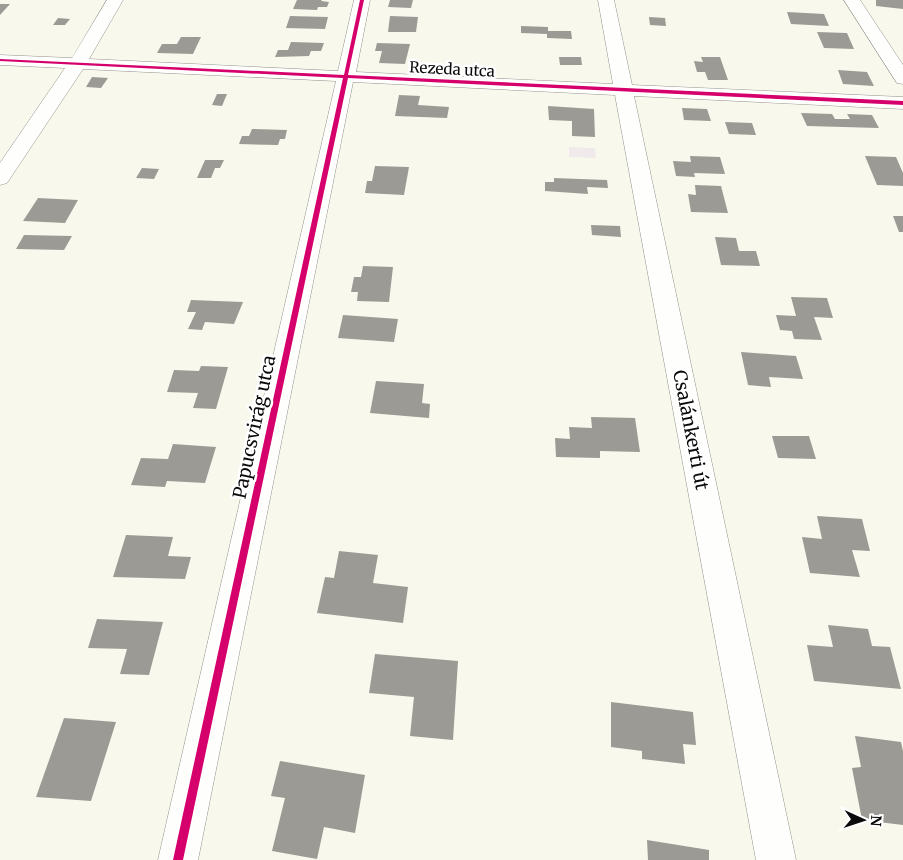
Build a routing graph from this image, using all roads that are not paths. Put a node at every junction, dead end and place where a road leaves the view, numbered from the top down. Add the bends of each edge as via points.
1 (115, 0) edge
2 (362, 0) edge
3 (606, 0) edge
4 (852, 0) edge
5 (0, 60) edge
6 (78, 63) junction
7 (344, 78) junction
8 (903, 79) edge
9 (624, 91) junction
10 (903, 103) edge
11 (0, 178) edge
12 (178, 860) edge
13 (776, 860) edge

1 - 6 street
2 - 7 street, Papucsvirág utca
3 - 9 street, Csalánkerti út
4 - 8 street
5 - 6 street, Rezeda utca
6 - 7 street, Rezeda utca
6 - 11 street
7 - 9 street, Rezeda utca
7 - 12 street, Papucsvirág utca
9 - 10 street, Rezeda utca
9 - 13 street, Csalánkerti út

